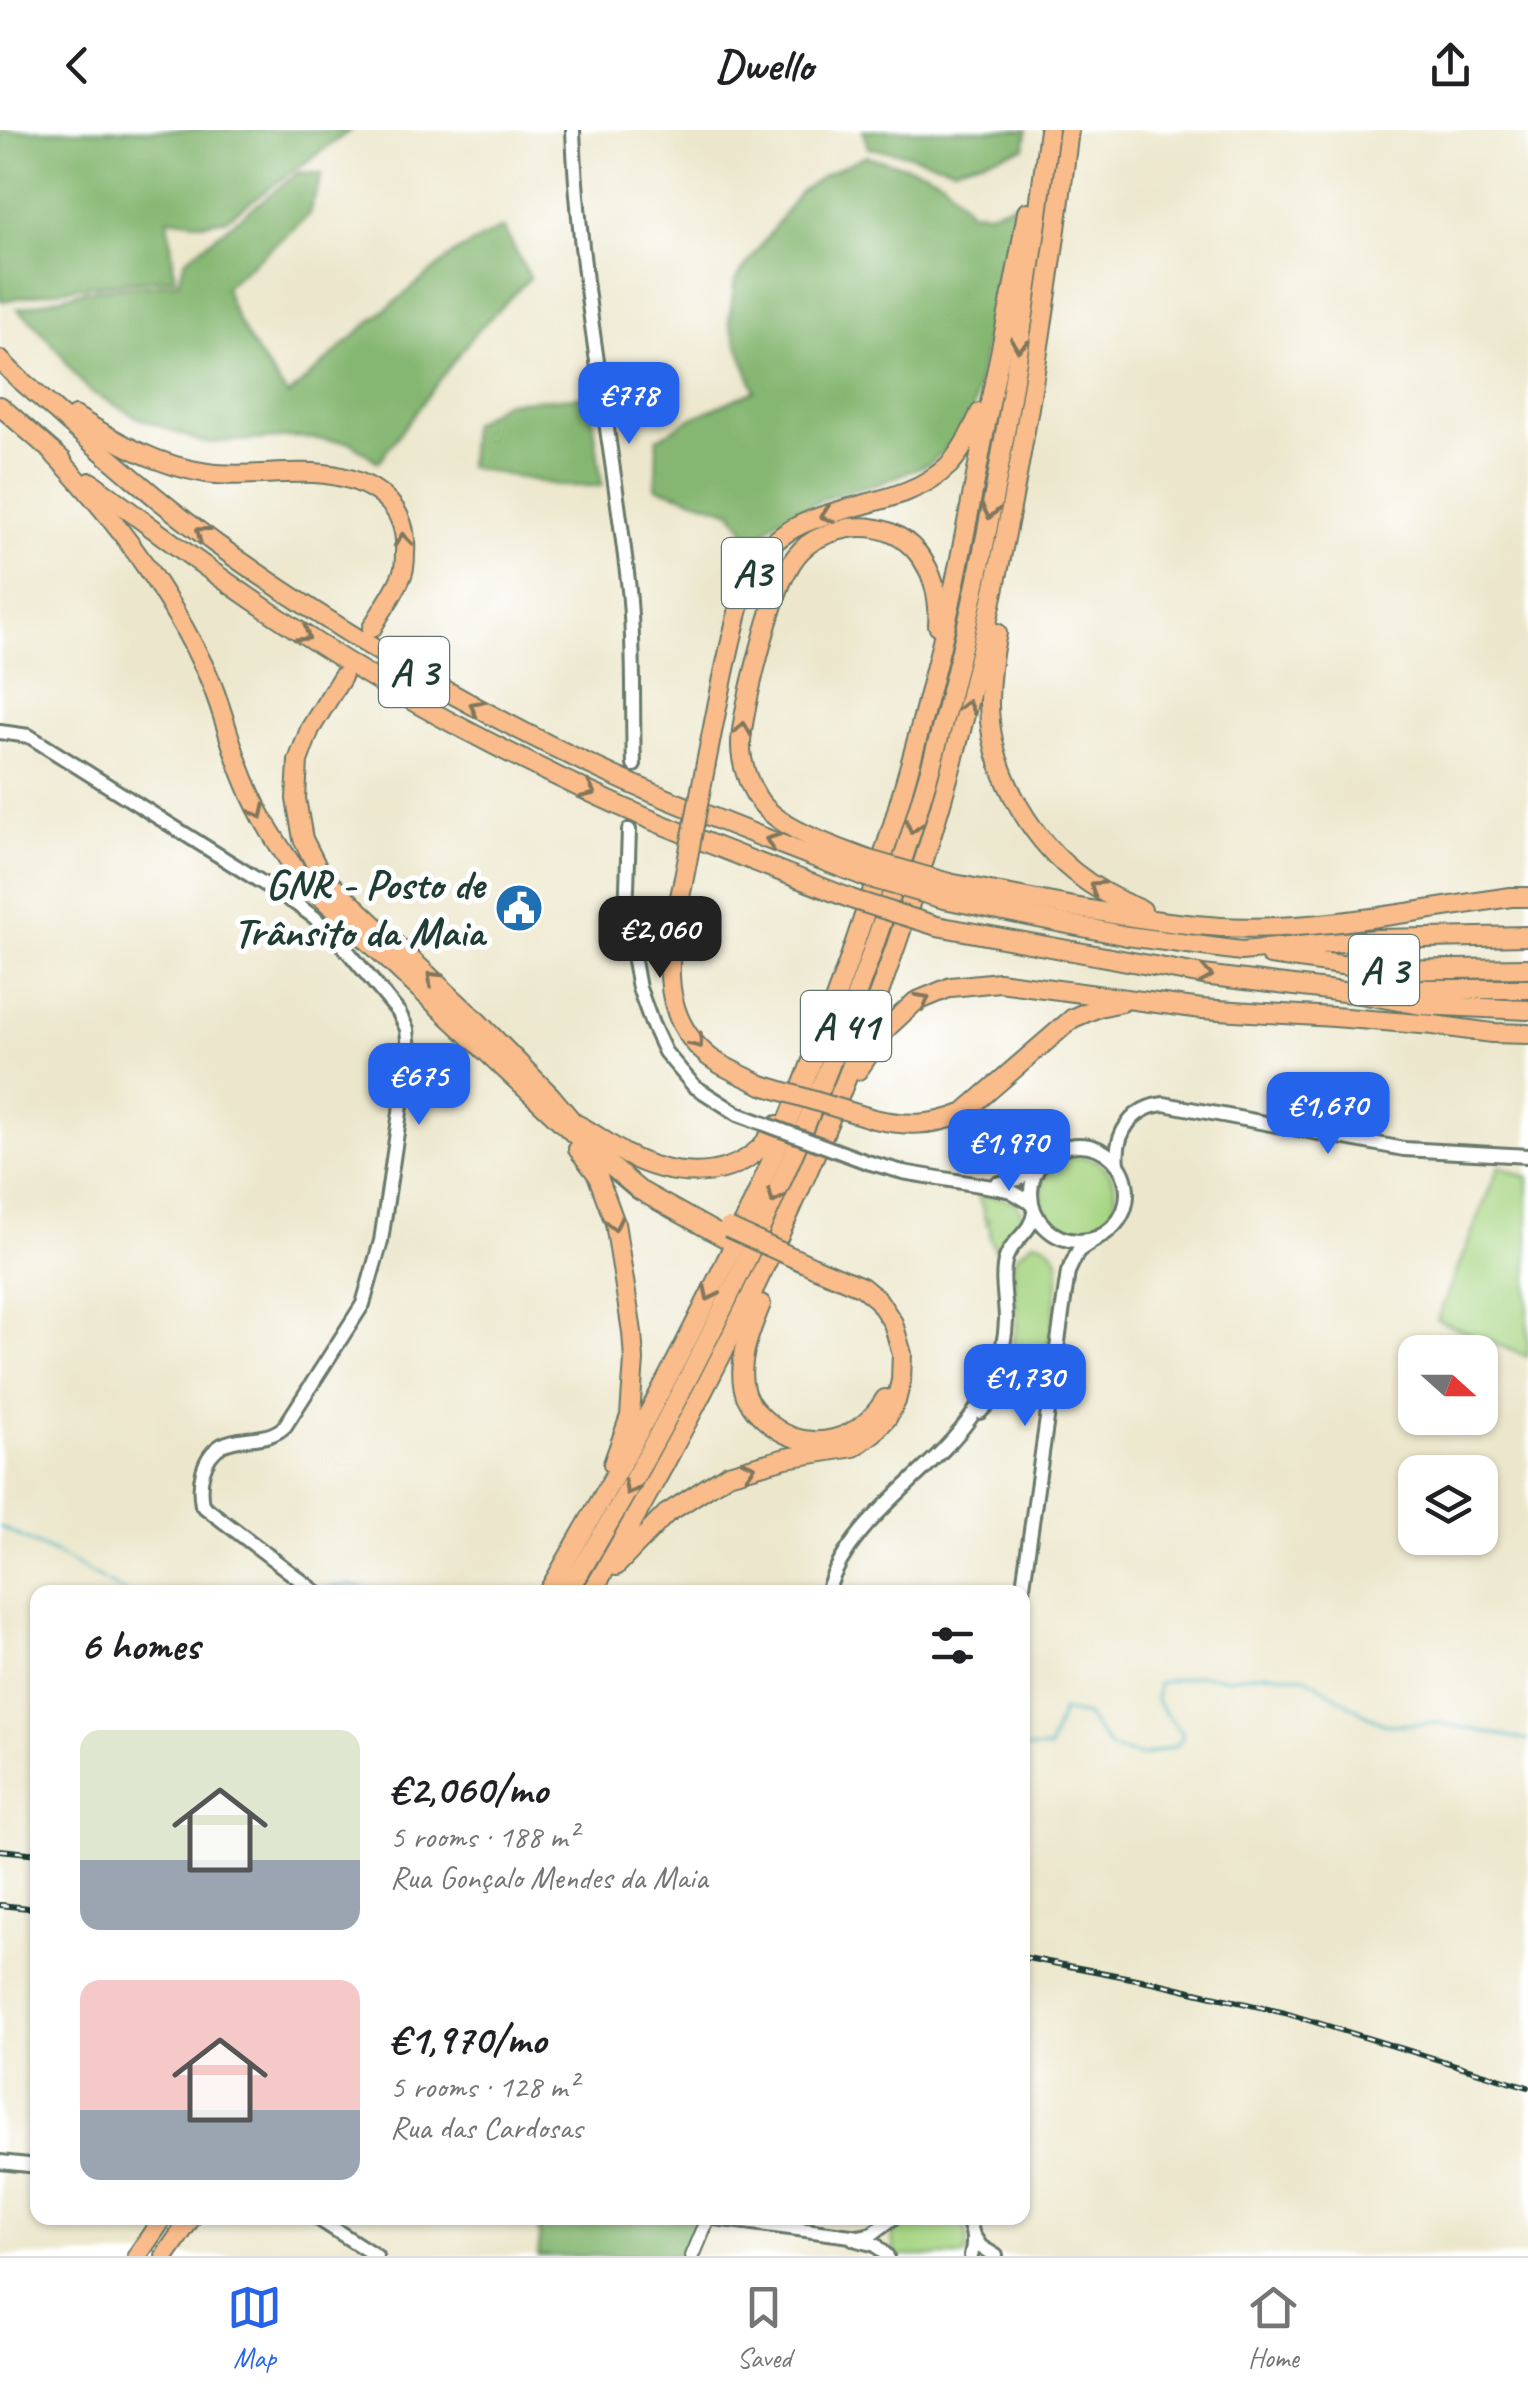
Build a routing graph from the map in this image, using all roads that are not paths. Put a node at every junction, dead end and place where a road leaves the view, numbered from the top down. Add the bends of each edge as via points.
1 (572, 130) edge
2 (1069, 130) edge
3 (1048, 137) edge
4 (0, 360) edge
5 (996, 370) junction
6 (18, 378) junction
7 (0, 406) edge
8 (55, 455) junction
9 (1000, 564) junction
10 (372, 628) dead end
11 (934, 674) junction
12 (342, 678) dead end
13 (0, 732) edge
14 (634, 765) dead end
15 (629, 830) dead end
16 (866, 868) junction
17 (947, 891) junction
18 (1528, 897) edge
19 (1186, 923) junction
20 (1528, 936) edge
21 (1241, 952) junction
22 (1528, 968) edge
23 (1528, 989) edge
24 (1360, 994) junction
25 (1136, 1000) junction
26 (1528, 1010) edge
27 (1528, 1034) edge
28 (806, 1076) junction
29 (839, 1100) junction
30 (548, 1112) junction
31 (574, 1123) junction
32 (1122, 1134) junction
33 (1088, 1145) junction
34 (1528, 1156) edge
35 (1041, 1162) junction
36 (1118, 1164) junction
37 (984, 1185) junction
38 (1033, 1208) junction
39 (726, 1233) junction
40 (1054, 1234) junction
41 (1021, 1238) junction
42 (1096, 1239) junction
43 (812, 1272) junction
44 (1068, 1272) junction
45 (763, 1274) junction
46 (1049, 1409) junction
47 (961, 1431) junction
48 (593, 1516) junction
49 (307, 1585) edge
50 (552, 1585) edge
51 (572, 1585) edge
52 (596, 1585) edge
53 (599, 1585) edge
54 (830, 1585) edge
55 (1023, 1585) edge
56 (0, 2162) edge
57 (30, 2165) edge
58 (158, 2225) edge
59 (186, 2225) edge
60 (329, 2225) edge
61 (708, 2225) edge
62 (762, 2225) edge
63 (884, 2225) edge
64 (890, 2225) edge
65 (969, 2225) edge
66 (972, 2231) junction
67 (842, 2236) junction
68 (138, 2256) edge
69 (166, 2256) edge
70 (376, 2256) edge
71 (692, 2256) edge
72 (888, 2256) edge
73 (971, 2256) edge
74 (996, 2256) edge

1 - 14 street via 578,221 629,595
2 - 9 highway, A 41
3 - 5 highway via 1029,199
3 -> 51 highway, A 41 via 1008,416 976,580 932,764 884,919 814,1107 748,1256 656,1442
4 - 6 highway, A 3
5 - 11 highway
5 -> 25 highway, A3, bridge via 967,441 948,465 920,486 824,514 781,535 757,563 725,666 674,926 668,966 676,1013 711,1058 762,1085 874,1119 920,1125 962,1114 1073,1018
10 -> 6 highway via 404,572 400,514 384,495 317,473 210,474 166,463
16 -> 6 highway, A 3 via 621,778 401,666 192,526
7 - 8 highway, A 3
8 -> 24 highway, A 3, bridge via 268,611 420,705 656,822 938,926 1163,968
8 -> 30 highway via 171,602 208,675 268,832 302,880
19 -> 9 highway via 1131,906 1088,882 1048,847 1016,800 995,746 989,702 1003,602
29 -> 9 highway, A 41 via 928,848
16 -> 11 highway via 777,818 758,800 740,746 770,616 786,571 806,546 831,531 864,526 895,534 916,549 939,601
11 - 28 highway via 886,848
31 -> 12 highway via 321,875 303,839 298,761
13 - 49 street via 29,736 314,917 407,1029 381,1241 363,1304 286,1426 222,1445 200,1479 202,1505
15 - 37 street, bridge via 626,916 639,988 665,1052 694,1086 738,1114 867,1162
16 - 17 highway, bridge
17 - 19 highway
17 - 21 highway, A 3 via 1127,936
18 - 19 highway via 1327,922
20 - 21 highway, A 3 via 1376,938
21 - 22 highway, A 3 via 1377,970
23 - 24 highway, A 3
24 - 26 highway, A 3 via 1421,1005
25 - 27 highway
29 -> 25 highway via 888,1027 915,1002 951,986 999,982
28 - 31 highway via 762,1147 712,1171 650,1166
28 -> 48 highway via 714,1287
29 - 45 highway, A 41
30 - 39 highway via 639,1190
30 -> 48 highway via 606,1195 632,1332 630,1416
31 - 39 highway via 644,1182
32 - 33 street
32 - 34 street via 1139,1111 1164,1104 1404,1149
32 - 36 street
33 - 35 street via 1058,1149
33 - 36 street
35 - 37 street via 1010,1183
35 - 38 street via 1032,1181
36 - 42 street via 1128,1192 1125,1207
37 - 38 street via 1011,1192
38 - 40 street
38 - 41 street
39 - 43 highway, bridge
40 - 41 street via 1034,1231
40 - 42 street
40 - 44 street
41 - 47 street via 1004,1268 1003,1348
42 - 44 street via 1078,1251
43 - 45 highway via 872,1310 891,1351 891,1380 879,1410 854,1432 820,1443 786,1436 759,1416 745,1394 742,1361 762,1300
53 -> 43 highway via 666,1514 728,1474 854,1447 887,1418 902,1381 893,1323 862,1287
44 - 46 street
45 - 52 highway, A 41
46 - 47 street via 1038,1388 1010,1384
46 - 55 street
47 - 54 street via 888,1503
48 - 50 highway
56 - 57 street
58 - 68 highway
59 - 69 highway
60 - 70 street
61 - 71 street
62 - 67 street
63 - 67 street via 860,2238
64 - 72 street
65 - 66 street
66 - 73 street
66 - 74 street
67 - 72 street via 876,2245

